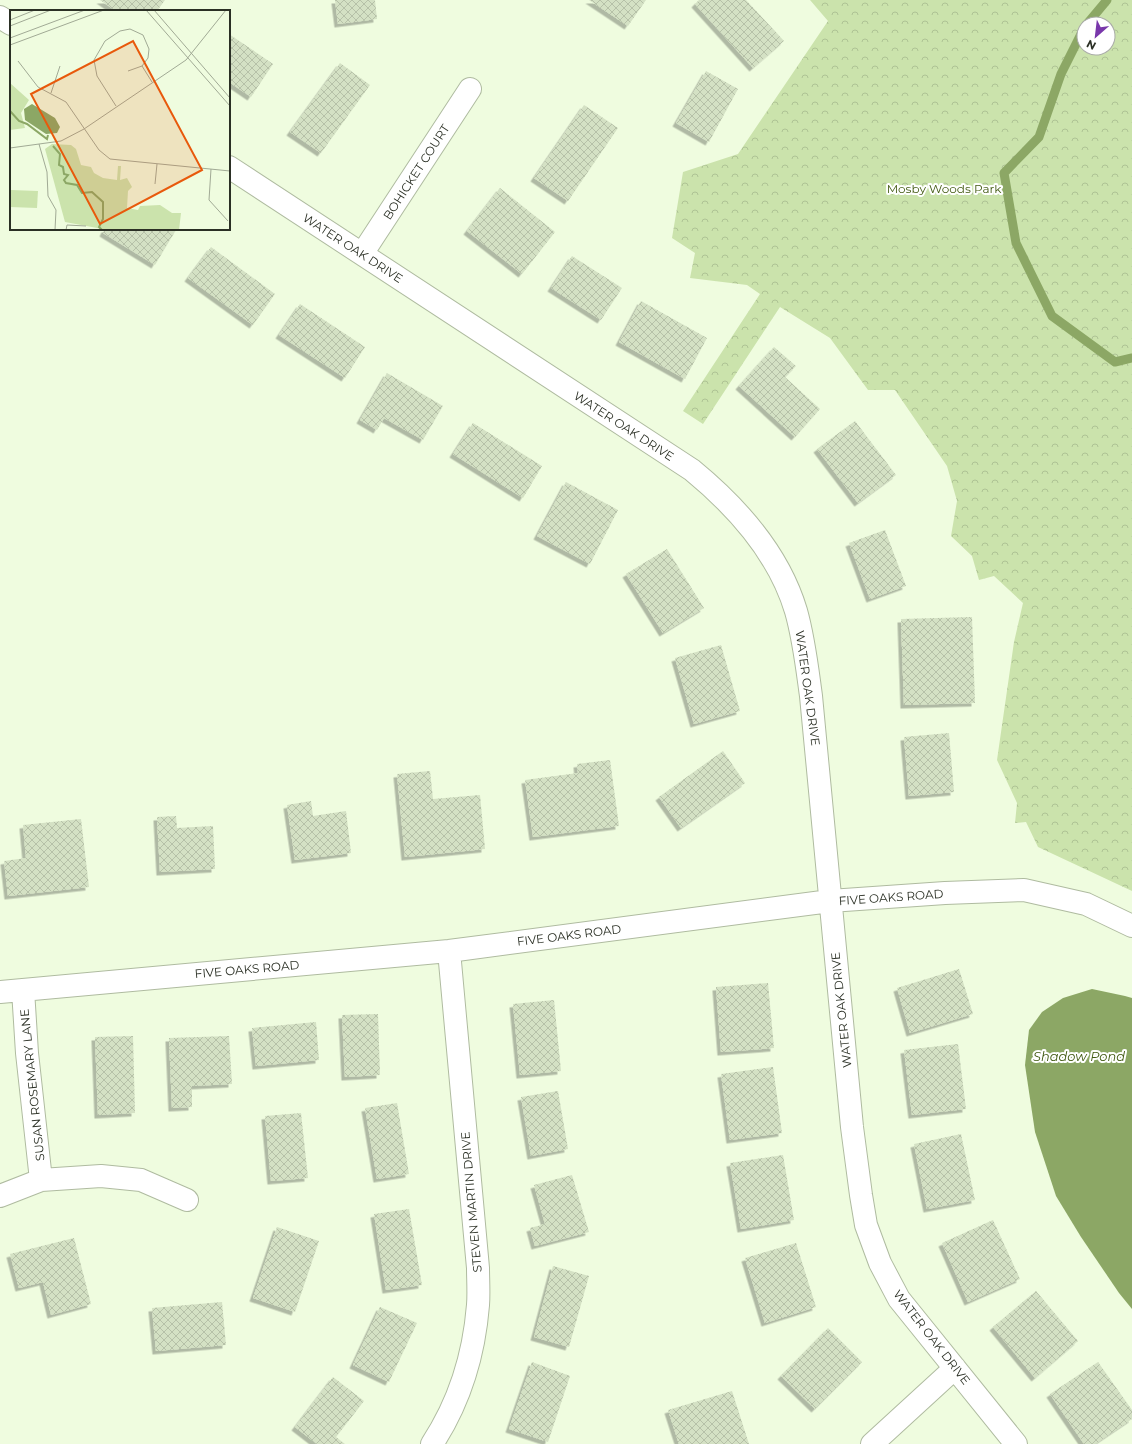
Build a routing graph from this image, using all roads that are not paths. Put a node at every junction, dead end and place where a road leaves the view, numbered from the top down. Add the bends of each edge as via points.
1 (0, 17) edge
2 (10, 23) edge
3 (470, 89) dead end
4 (230, 168) edge
5 (362, 254) junction
6 (830, 901) junction
7 (1132, 926) edge
8 (449, 950) junction
9 (23, 990) junction
10 (0, 992) edge
11 (41, 1180) junction
12 (0, 1196) edge
13 (187, 1200) dead end
14 (955, 1368) junction
15 (432, 1444) edge
16 (872, 1444) edge
17 (1016, 1444) edge

1 - 2 street
3 - 5 street, BOHICKET COURT
4 - 5 street, WATER OAK DRIVE
5 - 6 street, WATER OAK DRIVE via 692,470 746,522 773,561 787,588 804,647
6 - 7 street, FIVE OAKS ROAD via 1024,890 1086,904
6 - 8 street, FIVE OAKS ROAD
6 - 14 street, WATER OAK DRIVE via 852,1127 866,1225 880,1263 899,1299
8 - 9 street, FIVE OAKS ROAD
8 - 15 street, STEVEN MARTIN DRIVE via 478,1268 478,1305 473,1345 465,1375 454,1403
9 - 10 street, FIVE OAKS ROAD
9 - 11 street, SUSAN ROSEMARY LANE
11 - 12 street
11 - 13 street via 101,1176 141,1180
14 - 16 street
14 - 17 street, WATER OAK DRIVE

